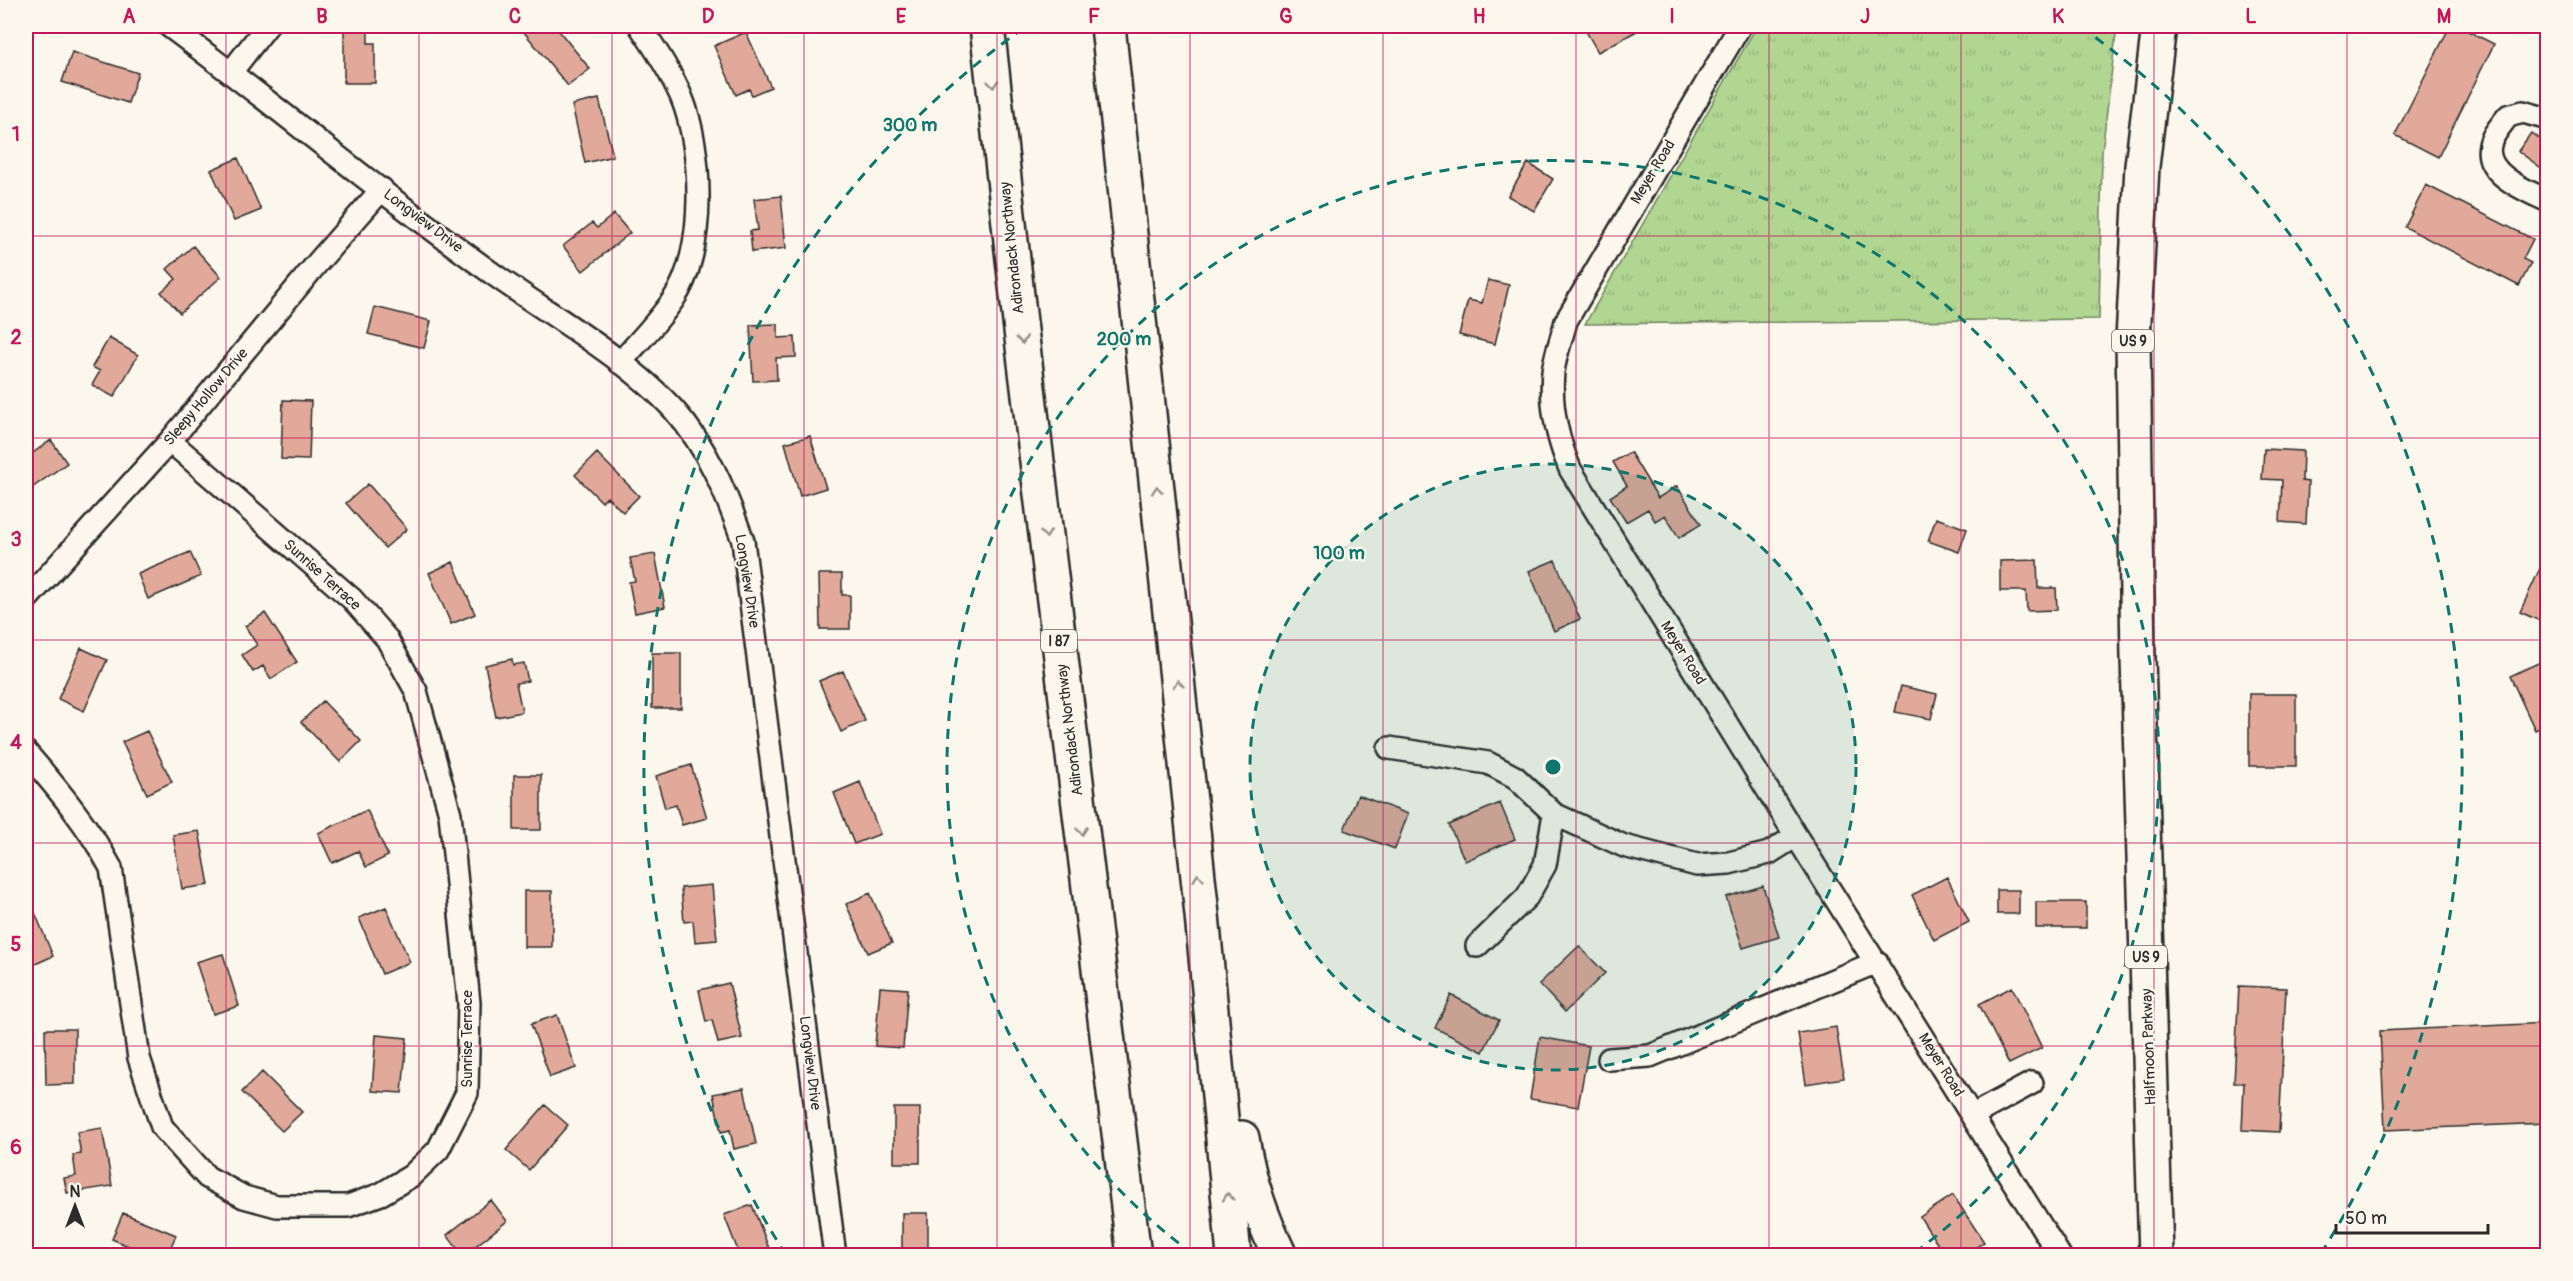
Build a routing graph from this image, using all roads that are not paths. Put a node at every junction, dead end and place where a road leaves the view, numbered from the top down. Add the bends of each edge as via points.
1 (169, 26) edge
2 (267, 26) edge
3 (640, 26) edge
4 (987, 26) edge
5 (1108, 26) edge
6 (1740, 26) edge
7 (2159, 26) edge
8 (231, 72) junction
9 (2547, 119) edge
10 (382, 189) junction
11 (2547, 201) edge
12 (620, 363) junction
13 (170, 441) junction
14 (26, 600) edge
15 (1389, 748) dead end
16 (26, 752) edge
17 (1554, 814) junction
18 (1796, 836) junction
19 (1202, 915) junction
20 (1477, 946) dead end
21 (1877, 962) junction
22 (1609, 1059) dead end
23 (2032, 1083) dead end
24 (1973, 1115) junction
25 (835, 1256) edge
26 (1134, 1256) edge
27 (1234, 1256) edge
28 (1280, 1256) edge
29 (2060, 1256) edge
30 (2156, 1256) edge

1 - 8 street, Longview Drive
2 - 8 street
3 - 12 street via 682,98 693,136 699,191 696,231 684,279 674,299
4 -> 26 main road, Adirondack Northway / I 87
19 -> 5 main road
6 - 18 street, Meyer Road via 1566,321 1553,391 1559,443 1570,469
7 - 30 main road, Halfmoon Parkway / US 9 via 2142,166 2133,340
8 - 10 street, Longview Drive
9 - 11 street via 2523,112 2508,116 2490,143 2489,157 2498,171
10 - 12 street, Longview Drive
10 - 13 street, Sleepy Hollow Drive
12 - 25 street, Longview Drive via 672,408 700,442 726,491 743,541
13 - 14 street, Sleepy Hollow Drive
13 - 16 street, Sunrise Terrace via 352,599 387,639 416,691 450,814 469,1003 467,1093 438,1150 411,1176 381,1194 348,1206 277,1206 244,1197 207,1177 162,1127 139,1058 111,868 98,842 66,798
15 - 17 street via 1488,763 1515,777
17 - 18 street via 1623,846 1696,865 1729,863 1769,853
17 - 20 street via 1545,865 1527,897
18 - 21 street, Meyer Road
27 -> 19 main road
19 - 28 main road via 1249,1179
21 - 22 street via 1650,1056
21 - 24 street, Meyer Road
23 - 24 street
24 - 29 street, Meyer Road

